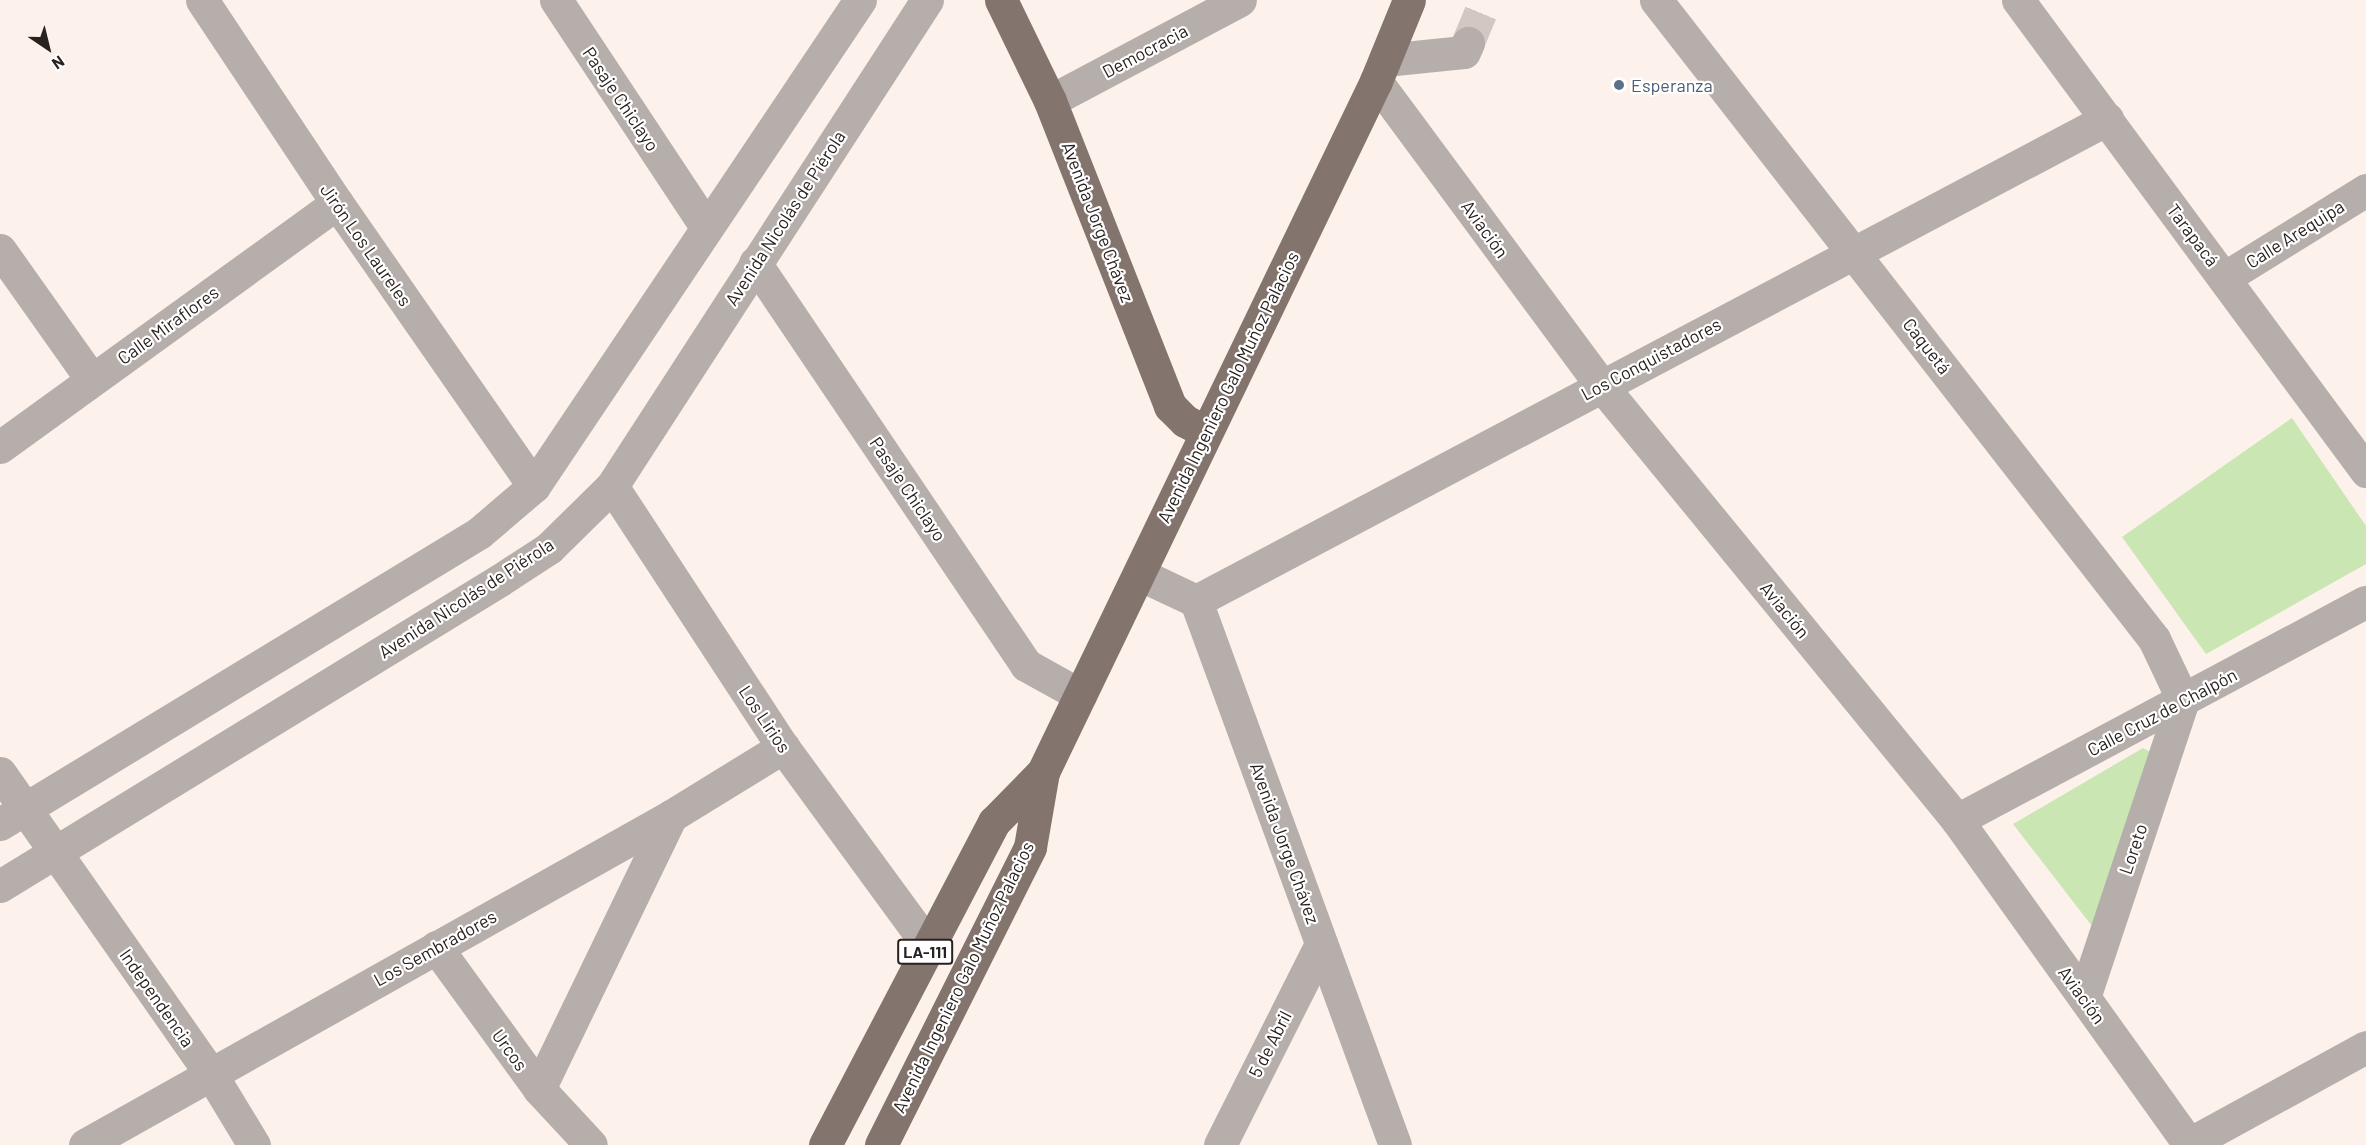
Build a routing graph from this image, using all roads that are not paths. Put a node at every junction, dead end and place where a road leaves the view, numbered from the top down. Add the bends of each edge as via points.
1 (202, 0) edge
2 (556, 0) edge
3 (860, 0) edge
4 (927, 0) edge
5 (1001, 0) edge
6 (1240, 0) edge
7 (1409, 0) edge
8 (1656, 0) edge
9 (2018, 0) edge
10 (1468, 43) tunnel mouth
11 (1381, 70) junction
12 (1050, 101) junction
13 (2107, 119) junction
14 (2366, 190) edge
15 (337, 203) junction
16 (707, 228) junction
17 (0, 250) edge
18 (1854, 252) junction
19 (755, 263) junction
20 (2224, 278) junction
21 (92, 380) junction
22 (1601, 385) junction
23 (1205, 431) junction
24 (0, 447) edge
25 (2366, 471) edge
26 (534, 486) junction
27 (612, 486) junction
28 (1139, 574) junction
29 (1196, 601) junction
30 (2366, 602) edge
31 (1080, 695) junction
32 (2183, 700) junction
33 (783, 747) junction
34 (1043, 772) junction
35 (0, 773) edge
36 (13, 816) edge
37 (671, 816) junction
38 (1957, 820) junction
39 (54, 854) junction
40 (0, 886) edge
41 (1321, 944) junction
42 (928, 945) junction
43 (436, 947) junction
44 (2084, 997) junction
45 (2366, 1047) edge
46 (211, 1074) junction
47 (538, 1089) junction
48 (2188, 1144) edge
49 (85, 1145) edge
50 (254, 1145) edge
51 (591, 1145) edge
52 (825, 1145) edge
53 (881, 1145) edge
54 (1220, 1145) edge
55 (1395, 1145) edge

1 - 15 street, Jirón Los Laureles
2 - 16 street, Pasaje Chiclayo
3 - 16 street
4 - 19 street, Avenida Nicolás de Piérola
5 - 12 main road, Avenida Jorge Chávez
6 - 12 street, Democracia
7 - 11 main road, Avenida Ingeniero Galo Muñoz Palacios
8 - 18 street, Caquetá
9 - 13 street, Tarapacá
10 - 11 street via 1464,52
11 - 22 street, Aviación
11 - 23 main road, Avenida Ingeniero Galo Muñoz Palacios
12 - 23 main road, Avenida Jorge Chávez via 1170,406 1185,421
13 - 18 street, Los Conquistadores
13 - 20 street, Tarapacá
14 - 20 street, Calle Arequipa
15 - 21 street, Calle Miraflores
15 - 26 street, Jirón Los Laureles
16 - 26 street
17 - 21 street
18 - 22 street, Los Conquistadores
18 - 32 street, Caquetá via 2154,639
19 - 27 street, Avenida Nicolás de Piérola
19 - 31 street, Pasaje Chiclayo via 1026,665
20 - 25 street, Tarapacá
21 - 24 street, Calle Miraflores
22 - 29 street, Los Conquistadores
22 - 38 street, Aviación
23 - 28 main road, Avenida Ingeniero Galo Muñoz Palacios / LA-111
26 - 36 street via 479,532
27 - 33 street, Los Lirios
27 - 39 street, Avenida Nicolás de Piérola via 549,548
28 - 29 street
28 - 31 main road, Avenida Ingeniero Galo Muñoz Palacios / LA-111
29 - 41 street, Avenida Jorge Chávez
30 - 32 street, Calle Cruz de Chalpón
31 - 34 main road, Avenida Ingeniero Galo Muñoz Palacios / LA-111
32 - 38 street, Calle Cruz de Chalpón
32 - 44 street, Loreto
33 - 37 street, Los Sembradores
33 - 42 street, Los Lirios
34 - 42 main road, Avenida Ingeniero Galo Muñoz Palacios / LA-111 via 994,822
34 - 53 main road, Avenida Ingeniero Galo Muñoz Palacios / LA-111 via 1030,847
35 - 36 street, Independencia
36 - 39 street, Independencia
37 - 43 street, Los Sembradores
37 - 47 street
38 - 44 street, Aviación
39 - 40 street, Avenida Nicolás de Piérola
39 - 46 street, Independencia
41 - 54 street, 5 de Abril
41 - 55 street, Avenida Jorge Chávez
42 - 52 main road, Avenida Ingeniero Galo Muñoz Palacios / LA-111
43 - 46 street, Los Sembradores
43 - 47 street, Urcos
44 - 48 street, Aviación
45 - 48 street
46 - 49 street, Los Sembradores
46 - 50 street, Independencia
47 - 51 street, Urcos

